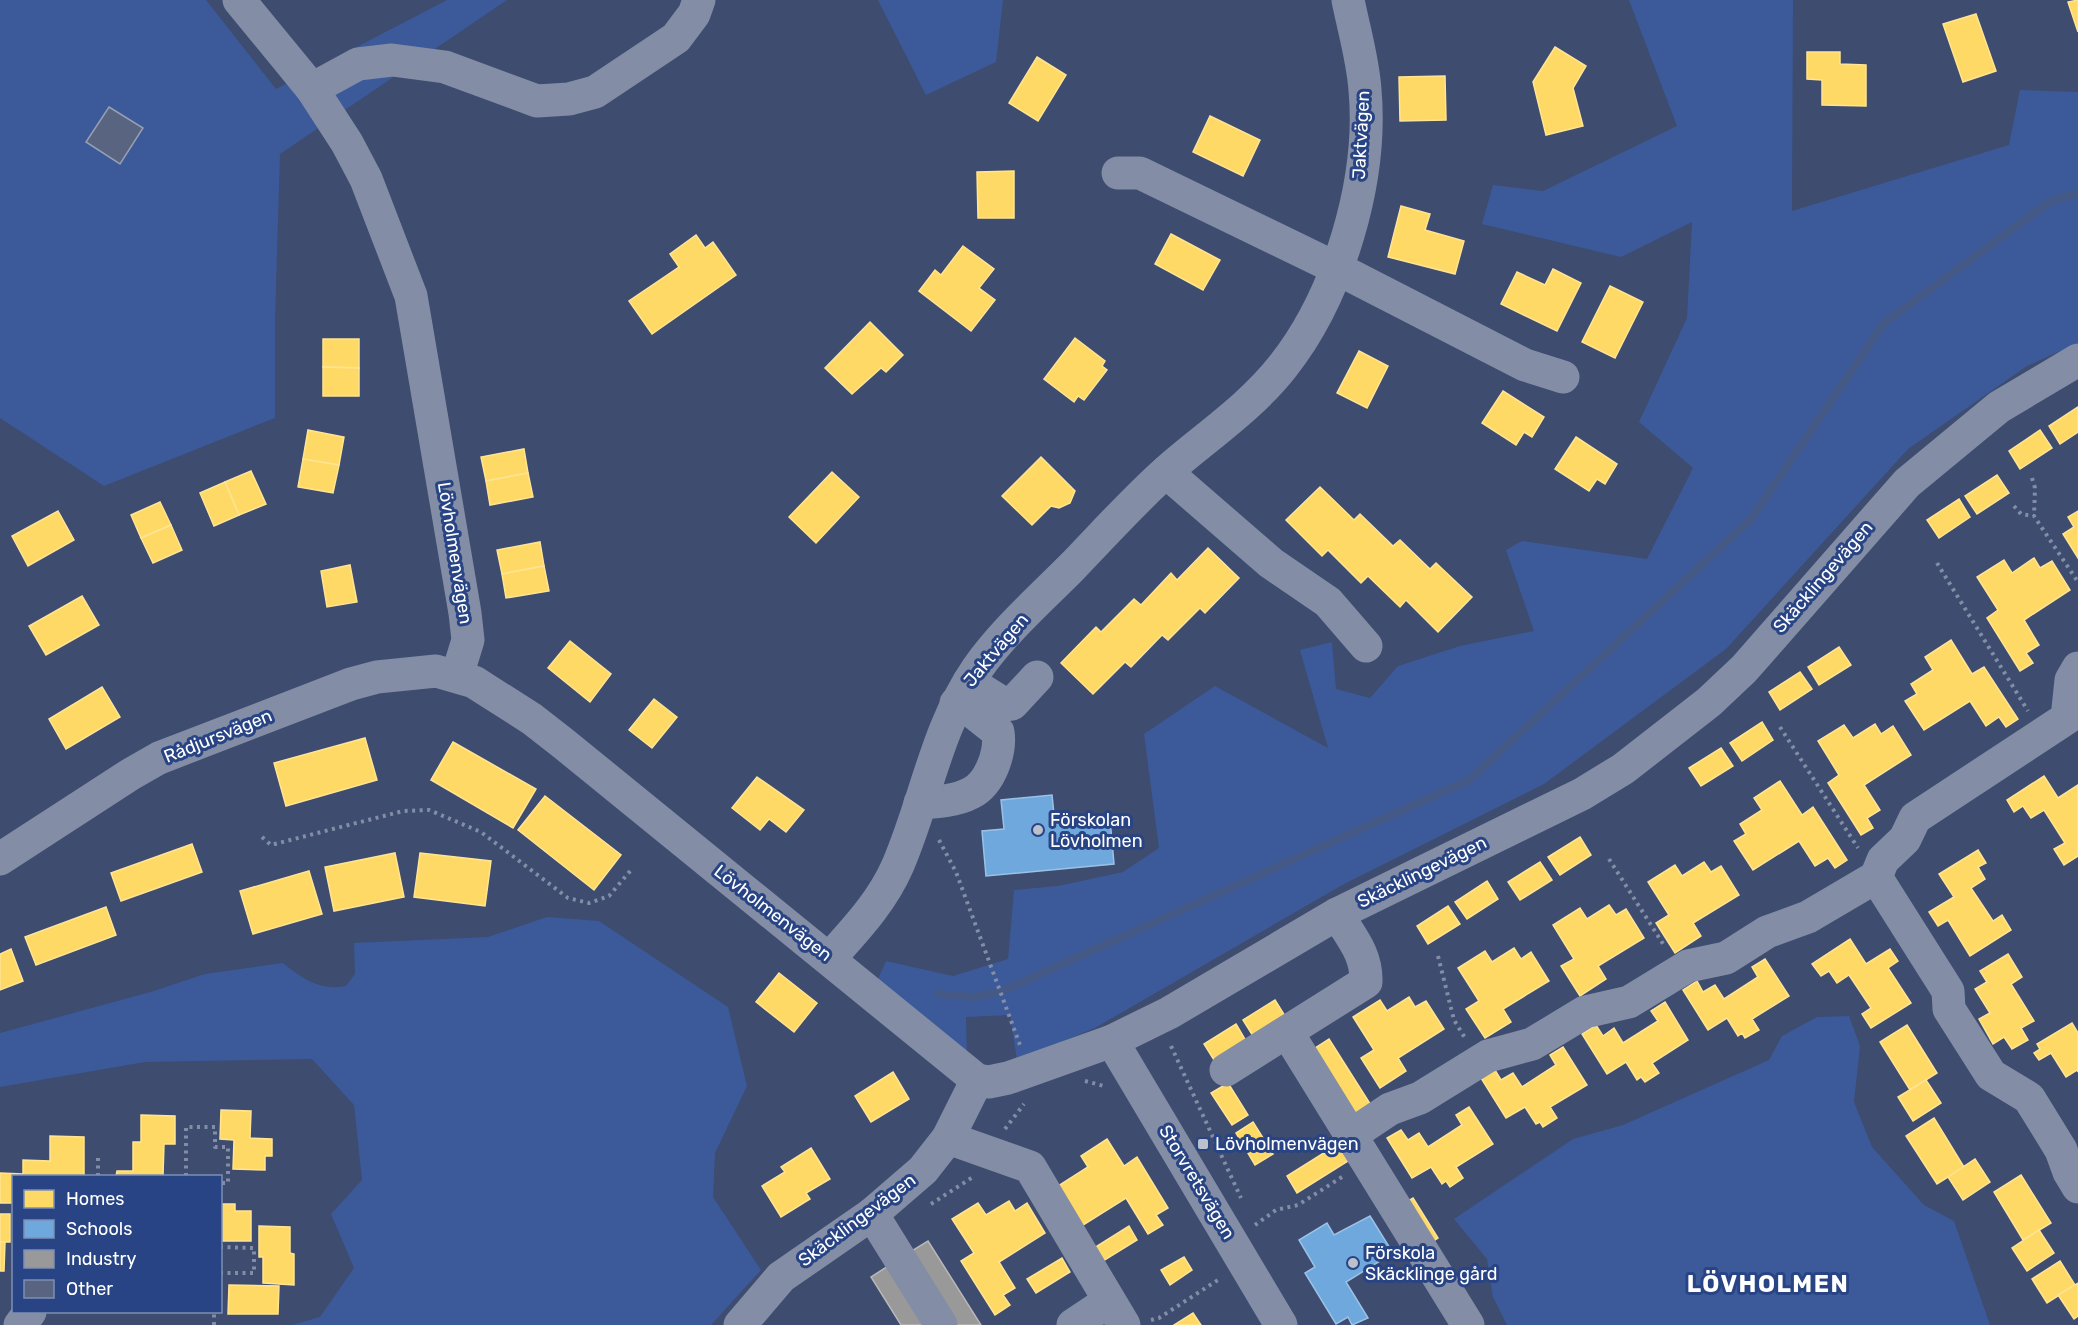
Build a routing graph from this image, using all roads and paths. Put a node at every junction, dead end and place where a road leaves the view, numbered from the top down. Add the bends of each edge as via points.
1 (239, 0) edge
2 (699, 0) edge
3 (1348, 0) edge
4 (312, 89) junction
5 (1118, 173) dead end
6 (1338, 269) junction
7 (2078, 360) edge
8 (1563, 377) dead end
9 (1166, 472) junction
10 (2032, 478) dead end
11 (2014, 506) dead end
12 (2034, 516) junction
13 (1937, 563) dead end
14 (2078, 582) edge
15 (1366, 646) dead end
16 (2078, 668) edge
17 (457, 676) junction
18 (1037, 677) dead end
19 (963, 692) junction
20 (1780, 727) dead end
21 (2063, 729) edge
22 (920, 803) junction
23 (262, 837) dead end
24 (0, 859) edge
25 (1609, 859) dead end
26 (631, 870) dead end
27 (1876, 877) junction
28 (1337, 914) junction
29 (1438, 956) dead end
30 (830, 958) junction
31 (1680, 970) junction
32 (1287, 1032) junction
33 (1112, 1041) junction
34 (1479, 1062) junction
35 (1029, 1070) junction
36 (1226, 1070) dead end
37 (978, 1080) junction
38 (1351, 1135) junction
39 (948, 1138) junction
40 (98, 1156) dead end
41 (98, 1175) edge
42 (186, 1175) edge
43 (222, 1183) edge
44 (2078, 1187) edge
45 (872, 1214) junction
46 (222, 1247) edge
47 (222, 1273) edge
48 (1117, 1313) edge
49 (740, 1325) edge
50 (941, 1325) edge
51 (1073, 1325) edge
52 (1281, 1325) edge
53 (1468, 1325) edge

1 - 4 street, Lövholmenvägen
2 - 4 street via 676,38 596,92 569,99 537,101 445,67 392,60 358,64
3 - 6 street, Jaktvägen via 1365,88 1366,114 1360,181
4 - 17 street, Lövholmenvägen via 366,179 411,296 465,613 468,640
5 - 6 street via 1140,173
6 - 8 street via 1525,365
6 - 9 street, Jaktvägen via 1321,310 1284,365 1233,416
7 - 28 street, Skäcklingevägen via 1999,407 1906,483 1744,669 1656,744 1582,794
9 - 15 street via 1271,564 1328,602
9 - 19 street, Jaktvägen via 1037,602 979,667
10 - 12 path
11 - 12 path via 2021,514
12 - 14 path
13 - 21 path
16 - 21 street via 2071,680
17 - 24 street, Rådjursvägen via 436,671 377,677 193,744 131,774
17 - 30 street, Lövholmenvägen via 481,686 532,719
18 - 19 street via 1012,704
19 - 22 street, Jaktvägen via 945,726
19 - 22 street via 969,709 998,732 1000,747 992,769 973,793 942,802
20 - 27 path
21 - 27 street via 1915,818 1905,839 1883,860
22 - 30 street, Jaktvägen via 888,885 873,910
22 - 35 path via 956,872
23 - 26 path via 271,845 403,811 429,810 481,832 568,898 589,903 609,896
25 - 31 path
27 - 31 street via 1808,917 1767,932 1726,958
27 - 44 street via 1948,991 1948,1009 1991,1075 2030,1098
28 - 32 street via 1363,954 1366,982
28 - 33 street, Skäcklingevägen via 1169,1013
29 - 34 path via 1454,1020
30 - 37 street, Lövholmenvägen
31 - 34 street via 1629,1002 1585,1012 1532,1044
32 - 36 street
32 - 38 street
33 - 35 street, Skäcklingevägen
33 - 52 street, Storvretsvägen
34 - 38 street via 1420,1098 1390,1109
35 - 37 street, Skäcklingevägen via 989,1082
37 - 39 street, Skäcklingevägen
38 - 53 street
39 - 45 street, Skäcklingevägen via 924,1170
39 - 48 street via 1030,1167
40 - 41 path
42 - 43 path via 186,1127 214,1127 214,1147 228,1147 228,1183
45 - 49 street, Skäcklingevägen via 780,1277
45 - 50 street
46 - 47 path via 254,1248 254,1273
48 - 51 street

